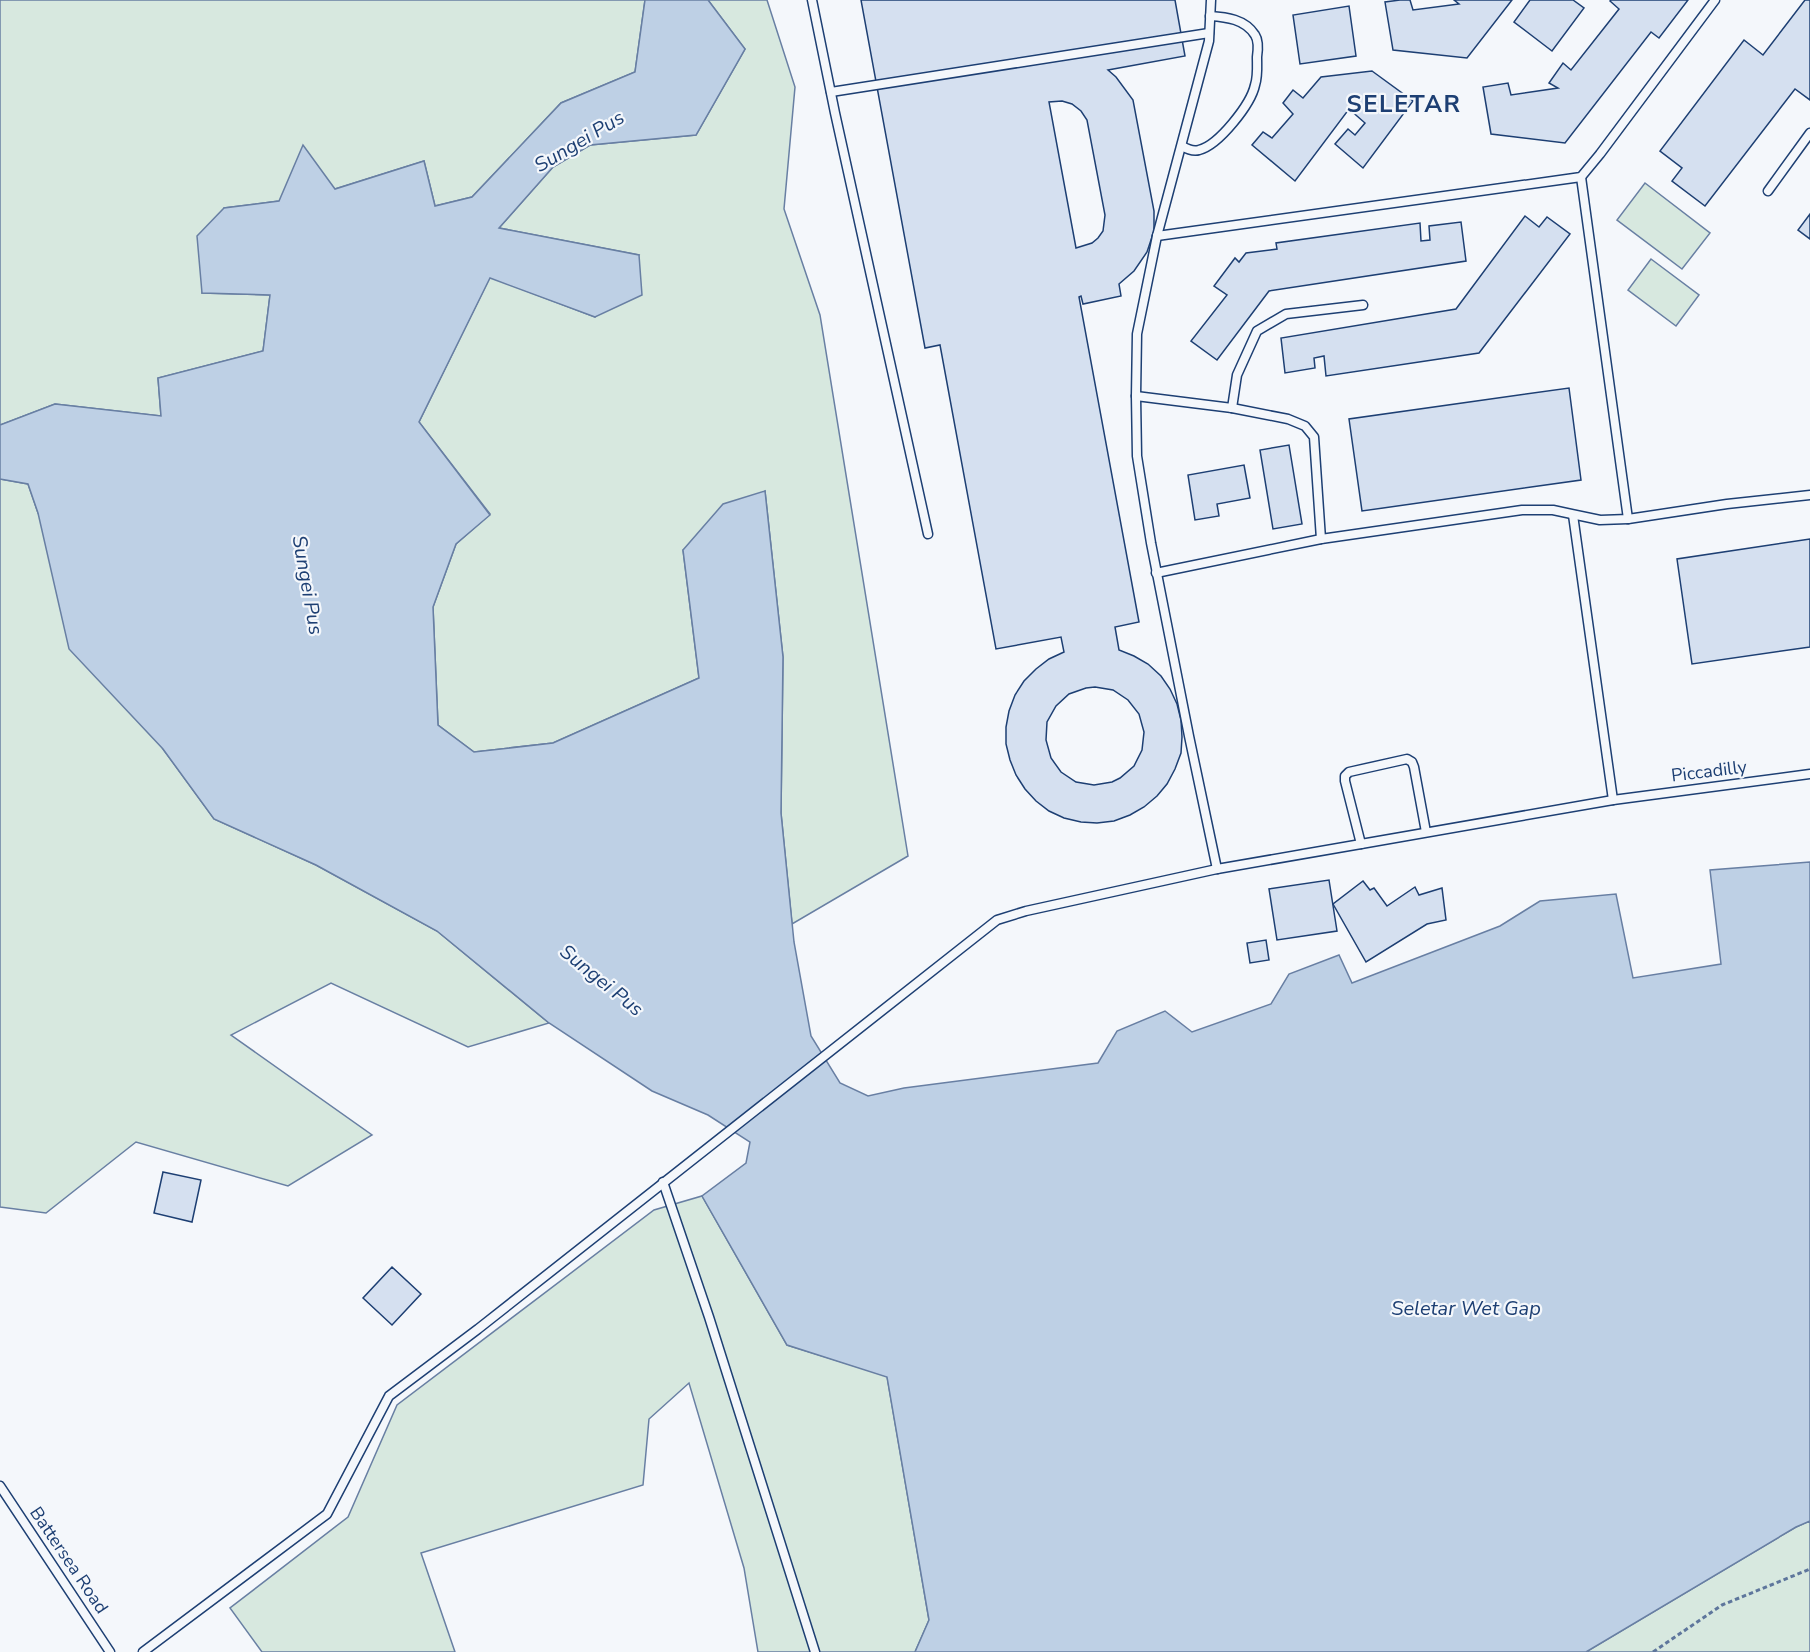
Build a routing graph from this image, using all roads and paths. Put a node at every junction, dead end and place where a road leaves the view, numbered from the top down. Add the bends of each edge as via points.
1 (812, 0) edge
2 (1210, 0) edge
3 (1715, 0) edge
4 (1210, 16) junction
5 (1209, 33) junction
6 (831, 92) junction
7 (1810, 133) edge
8 (1182, 147) junction
9 (1581, 177) junction
10 (1768, 191) dead end
11 (1157, 236) junction
12 (1363, 305) dead end
13 (1136, 396) junction
14 (1232, 408) junction
15 (1810, 495) edge
16 (1573, 515) junction
17 (1628, 519) junction
18 (928, 534) dead end
19 (1321, 540) junction
20 (1156, 573) junction
21 (1810, 774) edge
22 (1613, 800) junction
23 (1426, 832) junction
24 (1361, 843) junction
25 (1217, 869) junction
26 (663, 1182) junction
27 (0, 1486) edge
28 (1810, 1569) edge
29 (111, 1652) edge
30 (143, 1652) edge
31 (815, 1652) edge
32 (1653, 1652) edge

1 - 6 lane
2 - 4 lane
3 - 9 lane
4 - 5 lane
4 - 8 lane via 1235,19 1256,36 1256,85 1218,139 1200,150
5 - 6 lane
5 - 8 lane
6 - 18 lane
7 - 10 lane
8 - 11 lane
9 - 11 lane
9 - 17 lane
11 - 13 lane via 1137,334
12 - 14 lane via 1286,314 1257,331 1237,375
13 - 14 lane
13 - 20 lane via 1137,456
14 - 19 lane via 1288,419 1305,426 1314,437
15 - 17 lane
16 - 17 lane via 1600,520
16 - 19 lane via 1553,510 1522,510
16 - 22 lane
19 - 20 lane
20 - 25 lane
21 - 22 lane, Piccadilly
22 - 23 lane, Piccadilly
23 - 24 lane, Piccadilly
23 - 24 lane via 1414,767 1407,759 1345,776
24 - 25 lane, Piccadilly
25 - 26 lane, Piccadilly via 997,920
26 - 30 lane, Piccadilly via 388,1396 327,1514
26 - 31 lane
27 - 29 lane, Battersea Road
28 - 32 path via 1722,1605

